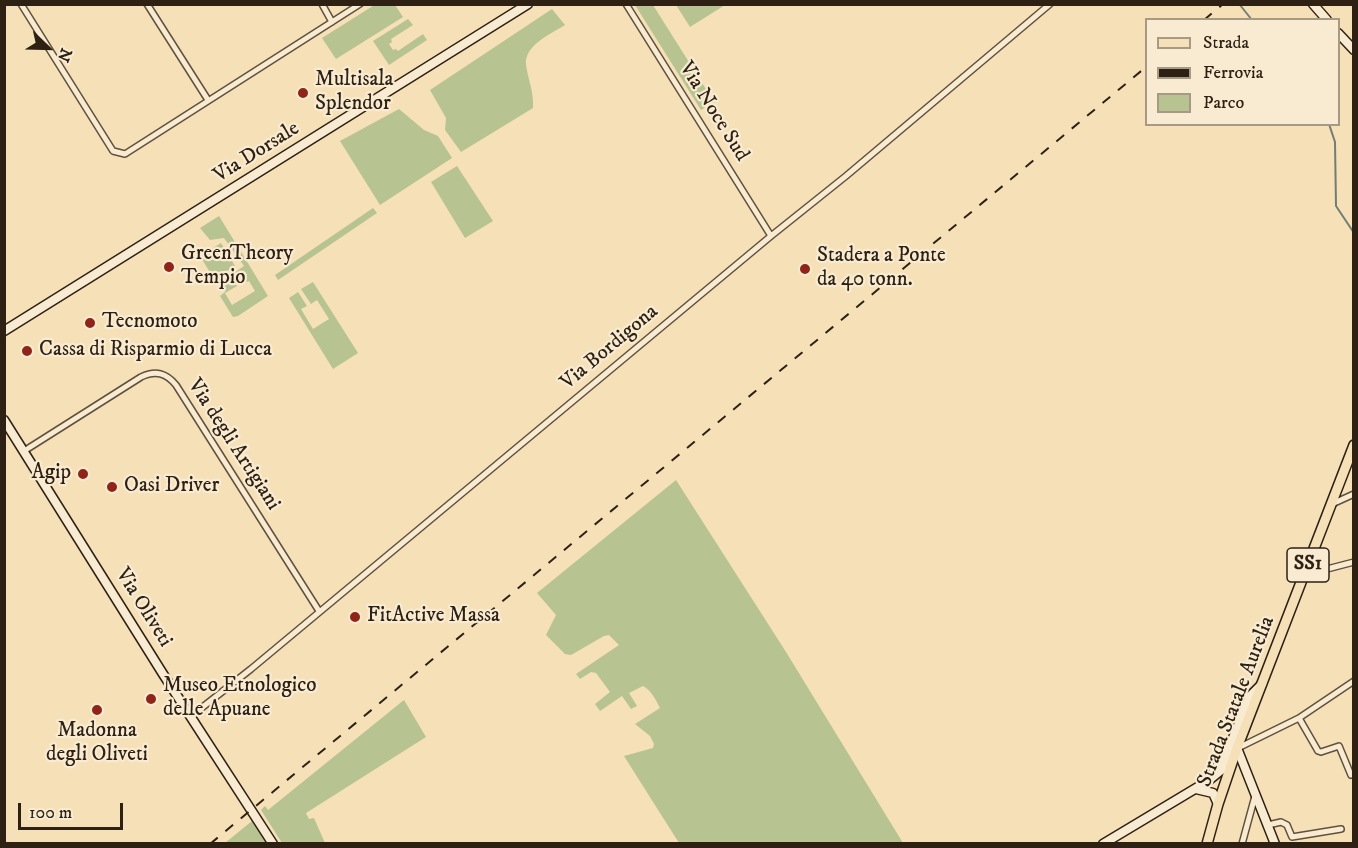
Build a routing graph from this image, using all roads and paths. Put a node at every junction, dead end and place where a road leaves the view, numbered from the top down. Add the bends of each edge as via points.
1 (21, 4) edge
2 (147, 4) edge
3 (322, 4) edge
4 (360, 4) edge
5 (528, 4) edge
6 (626, 4) edge
7 (1050, 4) edge
8 (1313, 4) edge
9 (1325, 18) edge
10 (332, 22) junction
11 (1340, 35) edge
12 (1353, 50) edge
13 (208, 100) junction
14 (771, 236) junction
15 (4, 332) edge
16 (4, 420) edge
17 (1353, 446) edge
18 (24, 451) junction
19 (1353, 494) edge
20 (1332, 504) junction
21 (1353, 562) edge
22 (1304, 575) junction
23 (319, 611) junction
24 (1353, 681) edge
25 (1262, 684) junction
26 (190, 717) junction
27 (1299, 718) junction
28 (1237, 748) junction
29 (1351, 776) dead end
30 (1208, 781) junction
31 (1196, 789) junction
32 (1256, 793) junction
33 (1218, 804) junction
34 (1268, 825) junction
35 (1341, 829) dead end
36 (273, 843) edge
37 (1103, 843) edge
38 (1207, 843) edge
39 (1242, 843) edge
40 (1275, 843) edge

1 - 13 street via 113,151 125,154
2 - 13 street
3 - 10 street
4 - 10 street
5 - 15 main road, Via Dorsale
6 - 14 street, Via Noce Sud
7 - 14 street, Via Bordigona
8 - 9 main road
10 - 13 street
11 - 12 main road
14 - 23 street, Via Bordigona
16 - 18 main road, Via Oliveti
17 - 20 main road, Strada Statale Aurelia / SS1
18 - 23 street, Via degli Artigiani via 141,377 164,375 176,385
18 - 26 main road, Via Oliveti
19 - 20 street
20 - 22 main road, Strada Statale Aurelia / SS1
21 - 22 street
22 - 25 main road, Strada Statale Aurelia / SS1
23 - 26 street, Via Bordigona
24 - 27 street
25 - 28 main road, Strada Statale Aurelia / SS1
25 - 30 main road via 1250,696 1226,755
26 - 36 main road, Via Oliveti
27 - 28 street
27 - 29 street via 1318,751 1339,746
28 - 30 main road via 1224,768
28 - 32 main road
28 - 33 main road, Strada Statale Aurelia / SS1
30 - 31 main road
31 - 33 main road via 1213,794
31 - 37 main road
32 - 34 main road
32 - 39 street
33 - 38 main road, Strada Statale Aurelia / SS1
34 - 35 street via 1281,822 1287,825 1292,837
34 - 40 main road

